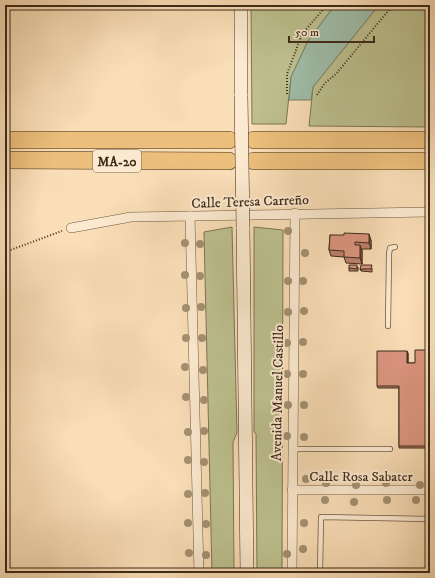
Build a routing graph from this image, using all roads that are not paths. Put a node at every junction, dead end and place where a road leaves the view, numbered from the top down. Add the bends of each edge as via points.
1 (241, 5) edge
2 (5, 140) edge
3 (229, 140) dead end
4 (254, 140) dead end
5 (430, 140) edge
6 (5, 160) edge
7 (229, 161) dead end
8 (254, 161) dead end
9 (430, 161) edge
10 (430, 212) edge
11 (295, 213) junction
12 (190, 216) junction
13 (71, 228) road end
14 (395, 247) dead end
15 (388, 326) dead end
16 (390, 449) dead end
17 (292, 450) junction
18 (292, 490) junction
19 (430, 490) edge
20 (430, 498) edge
21 (430, 519) edge
22 (199, 573) edge
23 (247, 573) edge
24 (292, 573) edge
25 (320, 573) edge
26 (428, 573) edge

1 - 23 main road, bridge
2 - 3 highway, MA-20
4 - 5 highway
6 - 7 highway, MA-20
8 - 9 highway
10 - 11 street, Calle Teresa Carreño
11 - 12 street, Calle Teresa Carreño
11 - 17 street, Avenida Manuel Castillo
12 - 13 street, Calle Teresa Carreño via 131,217
12 - 22 street
14 - 15 lane via 390,248 389,254
16 - 17 lane
17 - 18 street, Avenida Manuel Castillo
18 - 19 street, Calle Rosa Sabater
18 - 24 street, Avenida Manuel Castillo
20 - 21 lane
21 - 25 lane via 322,517
21 - 26 lane

